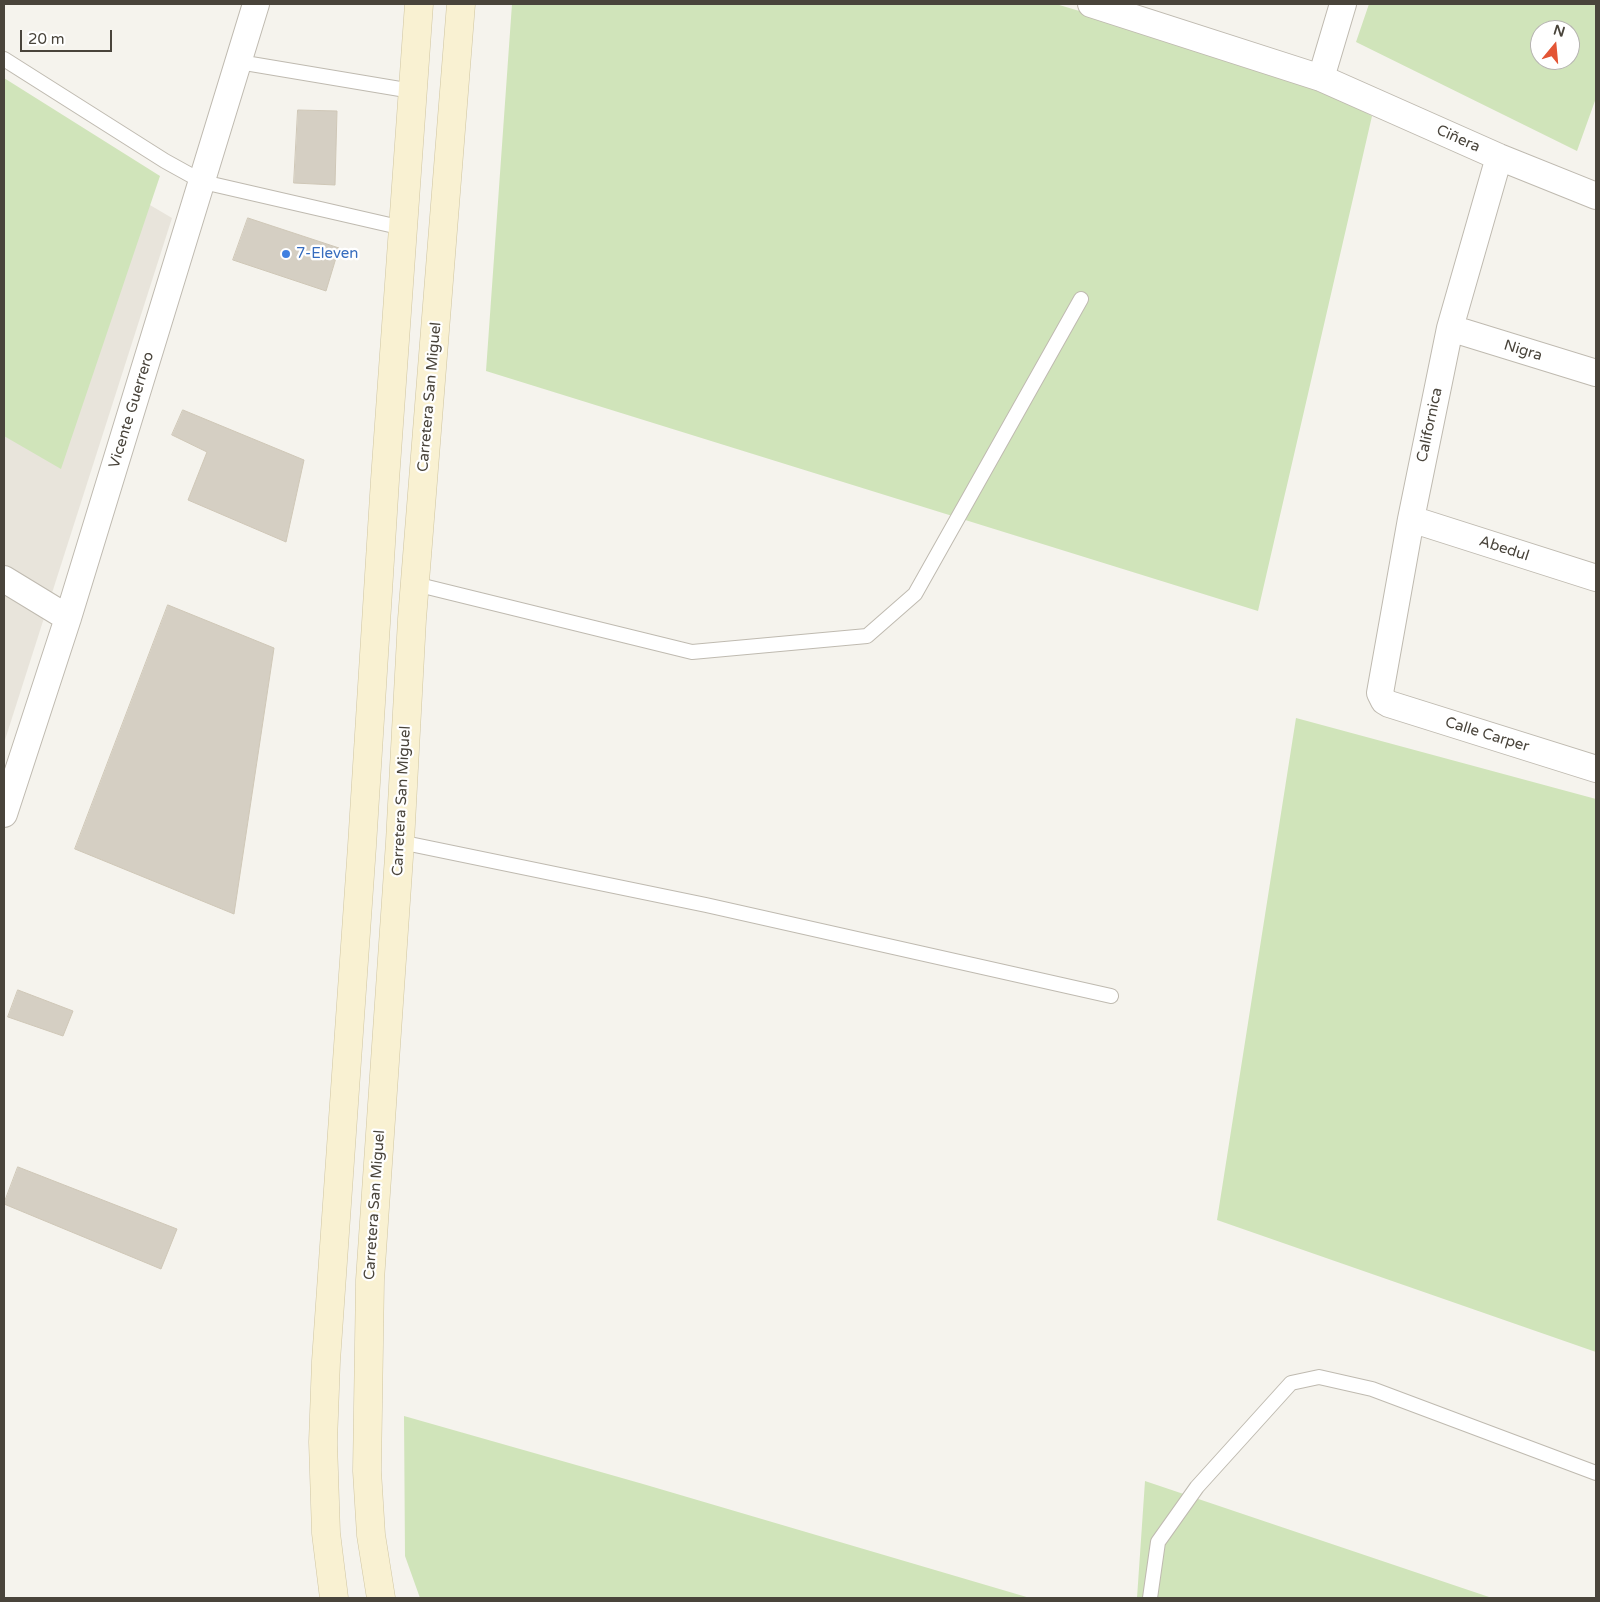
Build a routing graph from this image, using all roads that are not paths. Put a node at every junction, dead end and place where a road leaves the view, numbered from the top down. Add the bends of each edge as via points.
1 (256, 4) edge
2 (418, 4) edge
3 (461, 4) edge
4 (1091, 4) edge
5 (1343, 4) edge
6 (4, 59) edge
7 (239, 62) junction
8 (1320, 78) junction
9 (412, 91) junction
10 (1499, 157) junction
11 (202, 182) junction
12 (1596, 196) edge
13 (403, 228) junction
14 (1081, 299) dead end
15 (1450, 328) junction
16 (1596, 373) edge
17 (1411, 520) junction
18 (1596, 578) edge
19 (4, 579) edge
20 (415, 584) junction
21 (68, 618) junction
22 (1380, 697) joint
23 (1596, 770) edge
24 (4, 814) edge
25 (400, 842) junction
26 (1111, 996) dead end
27 (1596, 1473) edge
28 (334, 1598) edge
29 (381, 1598) edge
30 (1150, 1598) edge

1 - 7 street, Vicente Guerrero
2 - 9 main road
3 - 20 main road, Carretera San Miguel
4 - 8 street, Ciñera
5 - 8 street
6 - 11 lane
7 - 9 lane
7 - 11 street, Vicente Guerrero
8 - 10 street, Ciñera
9 - 13 main road
10 - 12 street, Ciñera
10 - 15 street, Californica
11 - 13 lane
11 - 21 street, Vicente Guerrero
13 - 28 main road via 326,1370 323,1442 326,1532
14 - 20 lane via 915,594 866,636 692,652
15 - 16 street, Nigra
15 - 17 street, Californica
17 - 18 street, Abedul
17 - 22 street, Californica
19 - 21 street
20 - 25 main road, Carretera San Miguel
21 - 24 street, Vicente Guerrero
22 - 23 street, Calle Carper via 1389,704
25 - 26 lane via 706,904
25 - 29 main road, Carretera San Miguel via 370,1290 367,1471 370,1535
27 - 30 lane via 1372,1389 1319,1377 1291,1383 1197,1487 1158,1542

